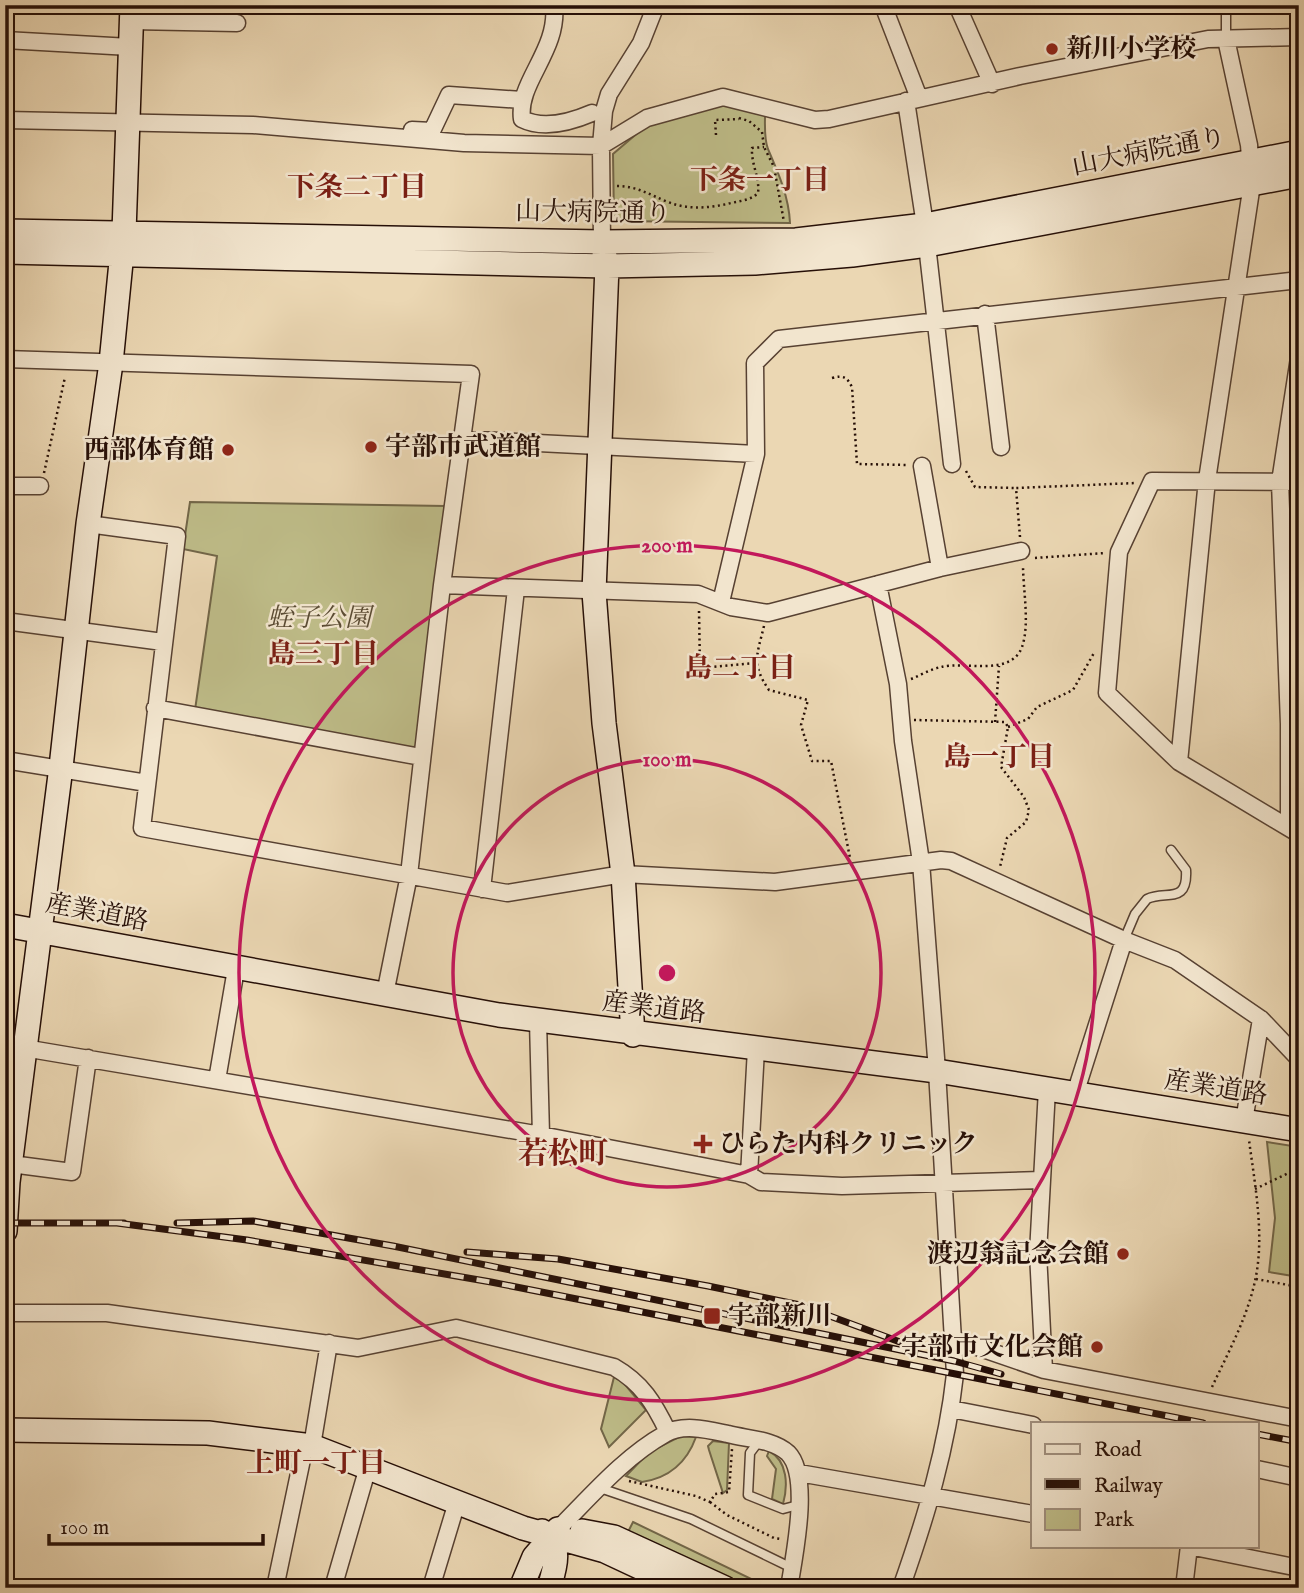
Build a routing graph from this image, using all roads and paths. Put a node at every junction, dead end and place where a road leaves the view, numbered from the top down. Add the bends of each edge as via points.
1 (554, 5) edge
2 (656, 5) edge
3 (883, 5) edge
4 (957, 5) edge
5 (1226, 5) edge
6 (131, 13) edge
7 (237, 23) dead end
8 (1299, 37) edge
9 (1226, 39) junction
10 (5, 40) edge
11 (130, 47) junction
12 (992, 84) junction
13 (733, 99) junction
14 (522, 100) junction
15 (913, 100) junction
16 (593, 113) dead end
17 (739, 118) junction
18 (5, 120) edge
19 (126, 122) junction
20 (716, 135) dead end
21 (387, 138) junction
22 (601, 146) junction
23 (764, 147) junction
24 (1299, 152) edge
25 (1250, 160) junction
26 (1299, 175) edge
27 (1252, 184) junction
28 (603, 186) junction
29 (785, 226) dead end
30 (5, 231) edge
31 (926, 235) junction
32 (602, 242) junction
33 (122, 243) junction
34 (5, 252) edge
35 (607, 266) junction
36 (1299, 279) edge
37 (1236, 287) junction
38 (985, 314) junction
39 (936, 320) junction
40 (1299, 358) edge
41 (5, 359) edge
42 (69, 360) junction
43 (111, 363) junction
44 (832, 377) dead end
45 (461, 439) junction
46 (601, 446) junction
47 (1001, 447) dead end
48 (756, 454) junction
49 (952, 464) joint
50 (922, 466) joint
51 (1152, 481) junction
52 (1207, 481) junction
53 (1280, 482) junction
54 (1299, 482) edge
55 (5, 486) edge
56 (40, 486) joint
57 (1016, 488) junction
58 (88, 524) junction
59 (1021, 551) joint
60 (1119, 552) junction
61 (940, 568) junction
62 (878, 584) junction
63 (442, 585) junction
64 (516, 589) junction
65 (594, 592) junction
66 (698, 594) junction
67 (721, 602) junction
68 (768, 613) junction
69 (5, 621) edge
70 (76, 631) junction
71 (1112, 634) junction
72 (163, 642) junction
73 (755, 663) junction
74 (999, 665) junction
75 (898, 684) junction
76 (155, 708) junction
77 (900, 719) junction
78 (995, 722) junction
79 (1294, 723) edge
80 (1008, 727) junction
81 (421, 757) junction
82 (5, 760) edge
83 (1179, 762) junction
84 (61, 767) junction
85 (147, 783) junction
86 (1294, 830) edge
87 (1171, 850) dead end
88 (921, 862) junction
89 (852, 873) junction
90 (623, 874) junction
91 (409, 875) junction
92 (997, 881) junction
93 (482, 889) junction
94 (5, 925) edge
95 (38, 930) junction
96 (1124, 940) junction
97 (236, 969) junction
98 (385, 994) junction
99 (1261, 1018) junction
100 (538, 1021) junction
101 (633, 1035) junction
102 (15, 1048) edge
103 (756, 1049) junction
104 (88, 1058) junction
105 (1299, 1059) edge
106 (937, 1071) junction
107 (217, 1080) junction
108 (1047, 1089) junction
109 (1074, 1094) junction
110 (10, 1120) edge
111 (1246, 1128) junction
112 (1299, 1130) edge
113 (541, 1135) junction
114 (1299, 1168) edge
115 (749, 1175) junction
116 (8, 1177) edge
117 (1041, 1180) junction
118 (943, 1185) junction
119 (1255, 1189) junction
120 (5, 1231) edge
121 (1256, 1279) junction
122 (1299, 1287) edge
123 (5, 1313) edge
124 (951, 1338) junction
125 (329, 1343) junction
126 (1044, 1370) junction
127 (1205, 1399) junction
128 (951, 1409) junction
129 (1299, 1419) edge
130 (1031, 1425) edge
131 (5, 1430) edge
132 (668, 1432) junction
133 (759, 1441) junction
134 (732, 1442) dead end
135 (309, 1445) junction
136 (368, 1467) junction
137 (1258, 1469) edge
138 (799, 1473) junction
139 (1299, 1478) edge
140 (625, 1480) dead end
141 (600, 1488) junction
142 (933, 1494) junction
143 (457, 1502) junction
144 (710, 1502) junction
145 (585, 1503) junction
146 (798, 1505) junction
147 (1031, 1514) edge
148 (542, 1530) junction
149 (584, 1531) junction
150 (787, 1539) dead end
151 (1189, 1548) edge
152 (1199, 1548) edge
153 (606, 1552) junction
154 (1299, 1568) edge
155 (792, 1569) junction
156 (524, 1578) edge
157 (550, 1582) edge
158 (904, 1587) edge
159 (275, 1588) edge
160 (333, 1588) edge
161 (431, 1588) edge
162 (684, 1588) edge
163 (725, 1588) edge
164 (789, 1588) edge
165 (1184, 1588) edge

1 - 14 street via 547,52
2 - 22 street via 641,43 609,94
3 - 15 street
4 - 12 street
5 - 9 lane
6 - 7 street
6 - 11 street
8 - 9 street
9 - 12 street
9 - 25 street
10 - 11 street
11 - 19 street
12 - 15 street
13 - 15 street via 815,120
13 - 17 path
13 - 22 street via 723,97 647,118
14 - 16 street via 522,119 531,123 561,123
14 - 21 street via 449,95 432,131 394,128
15 - 31 street
17 - 20 path via 715,121
17 - 23 path via 762,132
18 - 19 street
19 - 21 street via 253,125
19 - 33 street
21 - 22 street
22 - 28 street
23 - 28 path via 752,148 759,185 752,198 707,208 686,207 633,186
23 - 29 path via 774,167
24 - 25 street, 山大病院通り
25 - 27 street
25 - 31 street, 山大病院通り
26 - 27 street, 山大病院通り
27 - 31 street, 山大病院通り
27 - 37 street
28 - 32 street
30 - 33 street, 山大病院通り
31 - 32 street, 山大病院通り
31 - 35 street, 山大病院通り via 809,260
31 - 39 street
32 - 33 street, 山大病院通り
32 - 35 street
33 - 34 street, 山大病院通り
33 - 35 street, 山大病院通り
33 - 43 street
35 - 46 street
36 - 37 street
37 - 38 street
37 - 52 street
38 - 39 street
38 - 47 street
39 - 48 street via 779,339 755,363
39 - 49 street
40 - 53 street
41 - 42 street
42 - 43 street
42 - 56 path
43 - 45 street via 471,374
43 - 58 street
44 - 50 path via 848,379 852,387 857,464
45 - 46 street
45 - 63 street
46 - 48 street
46 - 65 street
48 - 67 street
49 - 57 path via 965,469 975,487
50 - 61 street
51 - 52 street
51 - 57 path
51 - 60 street
52 - 53 street
52 - 83 street
53 - 54 street
53 - 79 street
55 - 56 street
57 - 59 path
58 - 70 street
58 - 72 street via 177,536
59 - 61 street
60 - 71 street
60 - 74 path via 1023,559 1021,650
61 - 62 street
62 - 68 street
62 - 75 street
63 - 64 street
63 - 81 street
64 - 65 street
64 - 93 street
65 - 66 street
65 - 90 street
66 - 67 street
66 - 73 path via 701,668
67 - 68 street
68 - 73 path
69 - 70 street
70 - 72 street
70 - 84 street
71 - 80 path via 1102,639 1073,690
71 - 83 street via 1107,693
72 - 76 street
73 - 89 path via 769,690 808,701 801,725 812,761 831,761
74 - 75 path via 942,666
74 - 78 path
75 - 77 street
76 - 81 street
76 - 85 street
77 - 78 path
77 - 88 street
78 - 80 path via 1005,722
79 - 86 street
80 - 92 path via 1001,767 1029,810 1026,822 1007,838
81 - 91 street
82 - 84 street
83 - 86 street
84 - 85 street
84 - 95 street
85 - 91 street via 142,828
87 - 96 lane via 1186,870 1184,886 1174,896 1147,899
88 - 89 street
88 - 92 street via 951,861
88 - 106 street
89 - 90 street via 775,882
90 - 93 street via 507,893
90 - 101 street
91 - 93 street
91 - 98 street
92 - 96 street
94 - 95 street, 産業道路
95 - 97 street, 産業道路
95 - 102 street
96 - 99 street via 1175,960
96 - 109 street
97 - 98 street, 産業道路
97 - 107 street
98 - 100 street, 産業道路
99 - 105 street
99 - 111 street
100 - 101 street, 産業道路
100 - 113 street
101 - 103 street, 産業道路
102 - 104 street
102 - 110 street
103 - 106 street, 産業道路
103 - 115 street
104 - 107 street
104 - 116 street via 72,1172
106 - 108 street, 産業道路
106 - 118 street
107 - 113 street
108 - 109 street, 産業道路
108 - 117 street
109 - 111 street, 産業道路
110 - 116 street
111 - 112 street, 産業道路
111 - 119 path
113 - 115 street
114 - 119 path
115 - 118 street via 761,1182
116 - 120 street
117 - 118 street
117 - 126 street via 1038,1253
118 - 124 street
119 - 121 path via 1259,1221
121 - 122 path
121 - 127 path via 1246,1314
123 - 125 street via 107,1313
124 - 126 street
124 - 128 street via 955,1374
125 - 132 street via 358,1348 456,1328 614,1367 635,1379 653,1401
125 - 135 street
126 - 127 street
127 - 129 street
128 - 130 street
128 - 142 street
131 - 135 street via 208,1433
132 - 133 street via 706,1429
132 - 141 street
133 - 138 street via 786,1451
133 - 146 lane via 750,1453 748,1495 783,1508
134 - 144 path via 729,1492 715,1494
135 - 136 street
135 - 159 street
136 - 143 street
136 - 160 street
137 - 139 street
138 - 142 street
138 - 146 street
140 - 144 path
141 - 145 street
141 - 155 lane via 691,1519
142 - 147 street
142 - 158 street
143 - 148 street
143 - 161 street
144 - 150 path via 774,1538
145 - 148 street
145 - 149 street via 580,1520
146 - 155 street
148 - 149 street
148 - 153 street
148 - 156 street via 531,1544
148 - 157 street via 556,1551
149 - 153 street
149 - 163 street via 614,1537
151 - 165 street
152 - 154 street
153 - 157 street via 574,1555 558,1566
153 - 162 street
155 - 164 street

